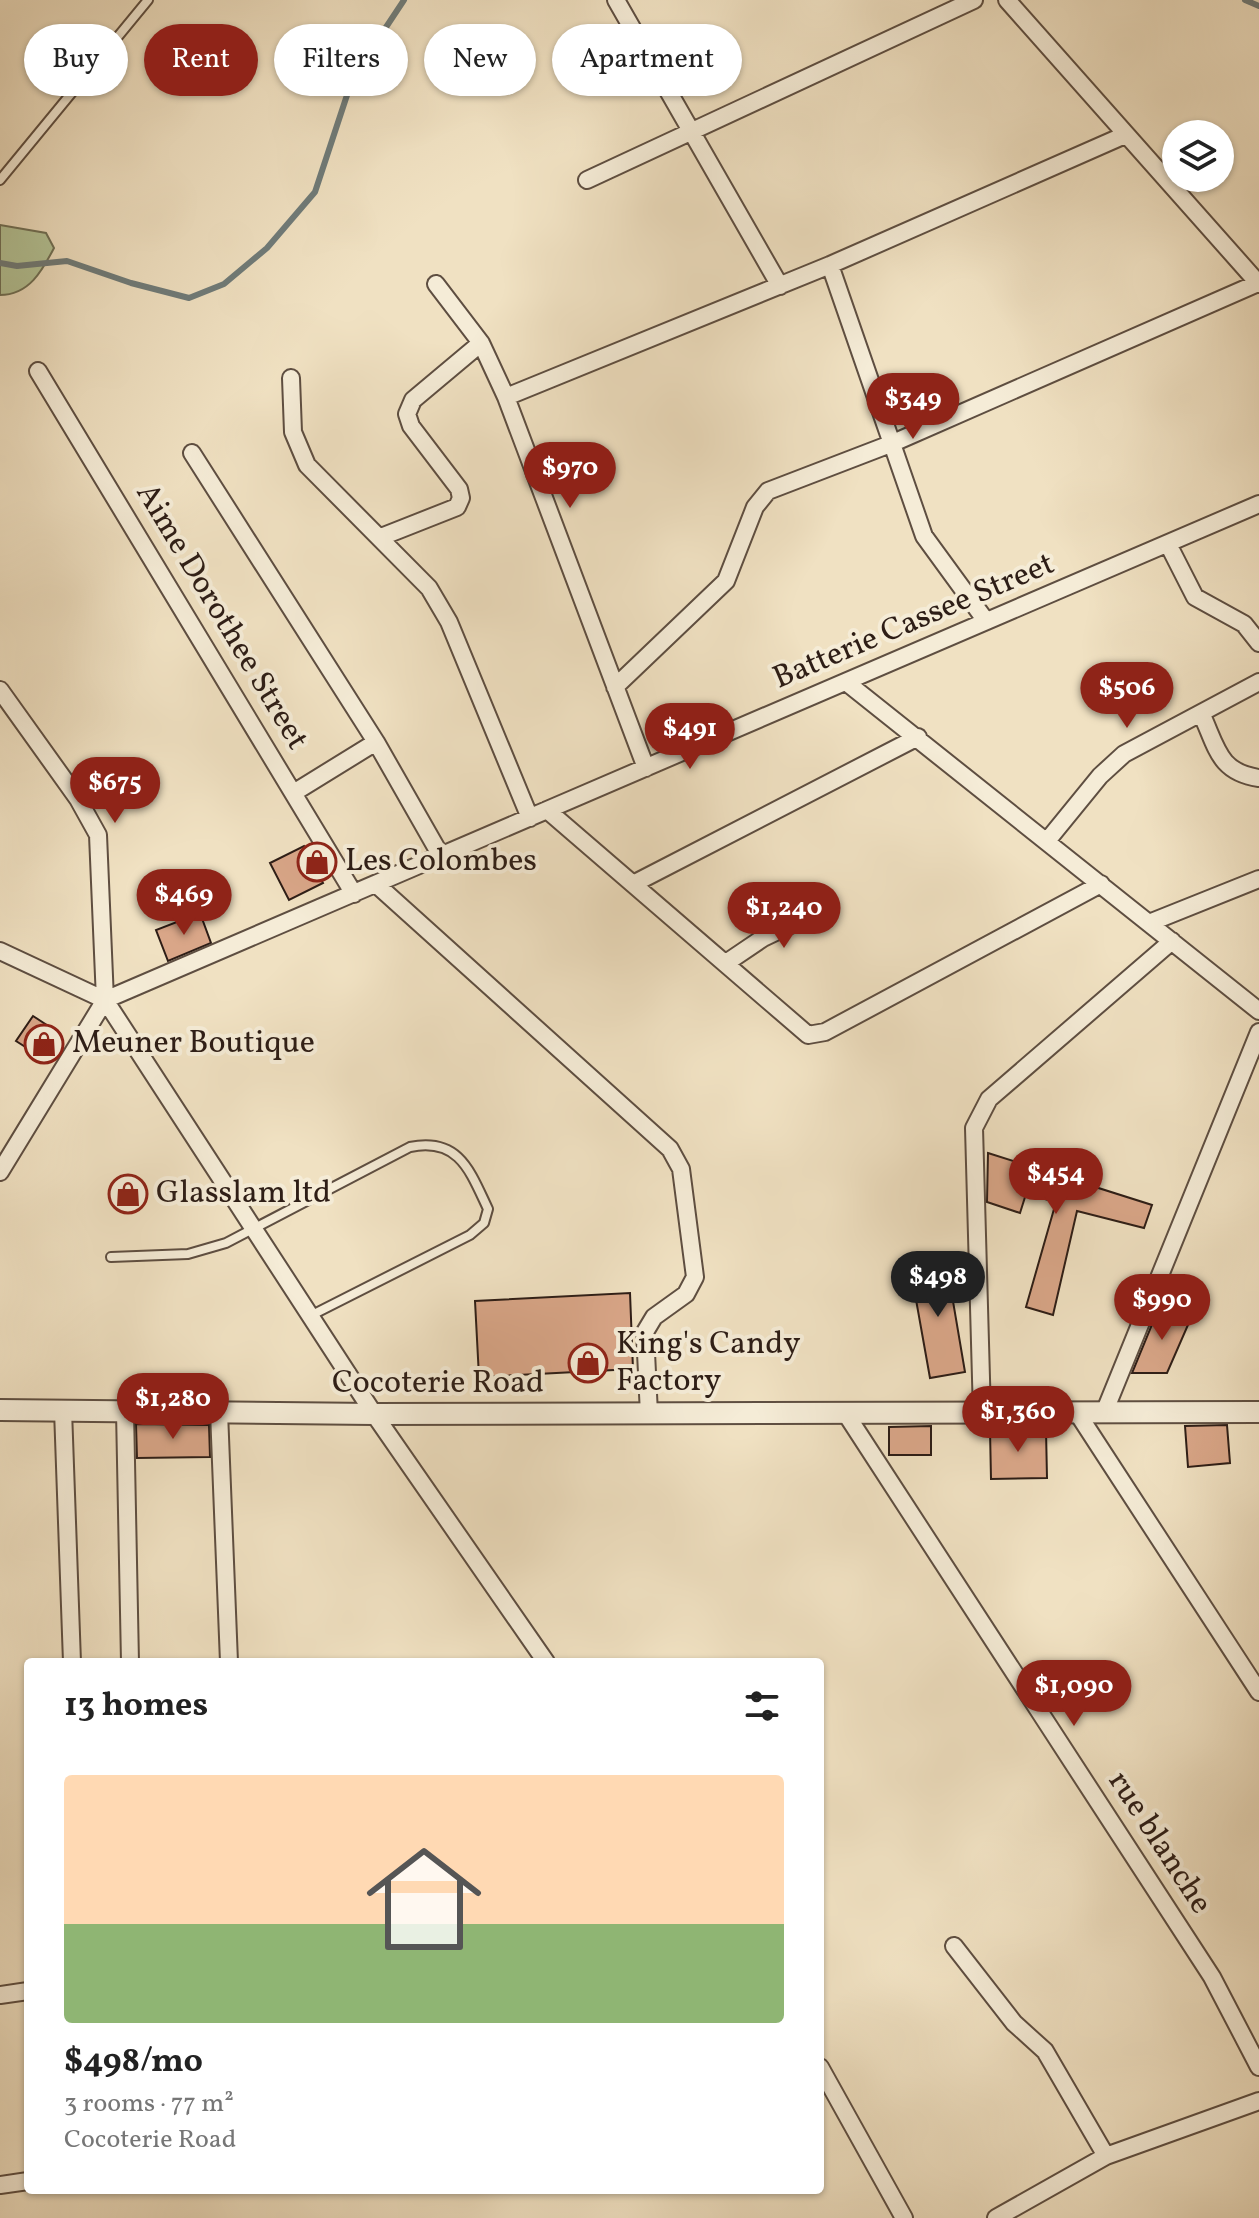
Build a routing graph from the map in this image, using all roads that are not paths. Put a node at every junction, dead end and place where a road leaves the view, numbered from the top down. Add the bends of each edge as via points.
1 (148, 0) edge
2 (616, 0) edge
3 (974, 0) edge
4 (1007, 0) edge
5 (691, 132) junction
6 (1125, 135) junction
7 (0, 180) edge
8 (587, 180) dead end
9 (830, 265) junction
10 (436, 284) dead end
11 (1259, 284) edge
12 (780, 286) junction
13 (481, 343) junction
14 (38, 371) dead end
15 (291, 378) dead end
16 (506, 397) junction
17 (893, 443) junction
18 (192, 453) dead end
19 (1259, 504) edge
20 (381, 537) junction
21 (1168, 544) junction
22 (986, 621) junction
23 (1259, 643) edge
24 (846, 682) junction
25 (1259, 682) edge
26 (615, 687) junction
27 (0, 690) edge
28 (1201, 713) junction
29 (918, 737) junction
30 (376, 742) junction
31 (646, 768) junction
32 (1259, 778) edge
33 (295, 792) junction
34 (547, 810) junction
35 (530, 818) junction
36 (1047, 841) junction
37 (441, 856) junction
38 (1259, 879) edge
39 (635, 883) junction
40 (376, 884) junction
41 (1101, 884) junction
42 (354, 894) junction
43 (826, 908) dead end
44 (1149, 923) junction
45 (1172, 941) junction
46 (0, 951) edge
47 (726, 963) junction
48 (105, 1000) junction
49 (1259, 1011) edge
50 (1259, 1032) edge
51 (0, 1172) edge
52 (254, 1228) junction
53 (111, 1257) dead end
54 (310, 1316) junction
55 (0, 1410) edge
56 (63, 1410) junction
57 (125, 1411) junction
58 (219, 1412) junction
59 (1259, 1412) edge
60 (1104, 1413) junction
61 (374, 1414) junction
62 (649, 1414) junction
63 (846, 1414) junction
64 (982, 1414) junction
65 (1078, 1414) junction
66 (72, 1658) edge
67 (130, 1658) edge
68 (229, 1658) edge
69 (543, 1658) edge
70 (1259, 1692) edge
71 (954, 1946) dead end
72 (24, 1992) edge
73 (0, 1995) edge
74 (1259, 2067) edge
75 (824, 2074) edge
76 (1259, 2101) edge
77 (1106, 2156) junction
78 (24, 2182) edge
79 (0, 2185) edge
80 (904, 2218) edge
81 (996, 2218) edge

1 - 7 lane
2 - 5 street
3 - 5 street
4 - 6 street
5 - 8 street
5 - 12 street
6 - 9 street
6 - 11 street
9 - 12 street
9 - 17 street
10 - 13 street
11 - 17 street
12 - 16 street
13 - 16 street
13 - 20 street via 413,400 407,414 459,489 457,507
14 - 33 street, Aime Dorothee Street
15 - 20 street via 293,432 307,465
16 - 26 street
17 - 22 street via 924,536
17 - 26 street via 768,491 755,507 726,581
18 - 30 street
19 - 21 street, Batterie Cassee Street
20 - 35 street via 429,588 449,622
21 - 22 street, Batterie Cassee Street
21 - 23 street via 1195,597 1244,624
22 - 24 street, Batterie Cassee Street
24 - 29 street
24 - 31 street, Batterie Cassee Street
25 - 28 street
26 - 31 street
27 - 48 street via 98,835
28 - 32 street via 1226,767
28 - 36 street via 1124,754
29 - 36 street
29 - 39 street
30 - 33 street
30 - 37 street
31 - 34 street, Batterie Cassee Street
33 - 42 street, Aime Dorothee Street
34 - 35 street, Batterie Cassee Street
34 - 39 street
35 - 37 street, Batterie Cassee Street
36 - 41 street
37 - 40 street, Batterie Cassee Street
38 - 44 street
39 - 47 street
40 - 42 street, Batterie Cassee Street
40 - 62 street via 670,1149 681,1169 695,1277 686,1294 654,1317 645,1332
41 - 44 street
41 - 47 street via 816,1035 808,1035
42 - 48 street, Batterie Cassee Street
43 - 47 street via 763,938
44 - 45 street
45 - 49 street
45 - 64 street via 989,1099 974,1128
46 - 48 street
48 - 51 street
48 - 52 street
50 - 60 street
52 - 53 lane via 188,1254
52 - 54 street
52 - 54 lane via 410,1147 447,1147 469,1169 488,1209 484,1223
54 - 61 street
55 - 56 street, Cocoterie Road
56 - 57 street, Cocoterie Road
56 - 66 street
57 - 58 street, Cocoterie Road
57 - 67 street
58 - 61 street, Cocoterie Road
58 - 68 street
59 - 60 street, Cocoterie Road
60 - 65 street, Cocoterie Road
61 - 62 street, Cocoterie Road
61 - 69 street
62 - 63 street, Cocoterie Road
63 - 64 street, Cocoterie Road
63 - 74 street, rue blanche via 1212,1977
64 - 65 street, Cocoterie Road
65 - 70 street
71 - 77 street via 1014,2023 1045,2051
72 - 73 street
75 - 80 street
76 - 77 street
77 - 81 street
78 - 79 street

